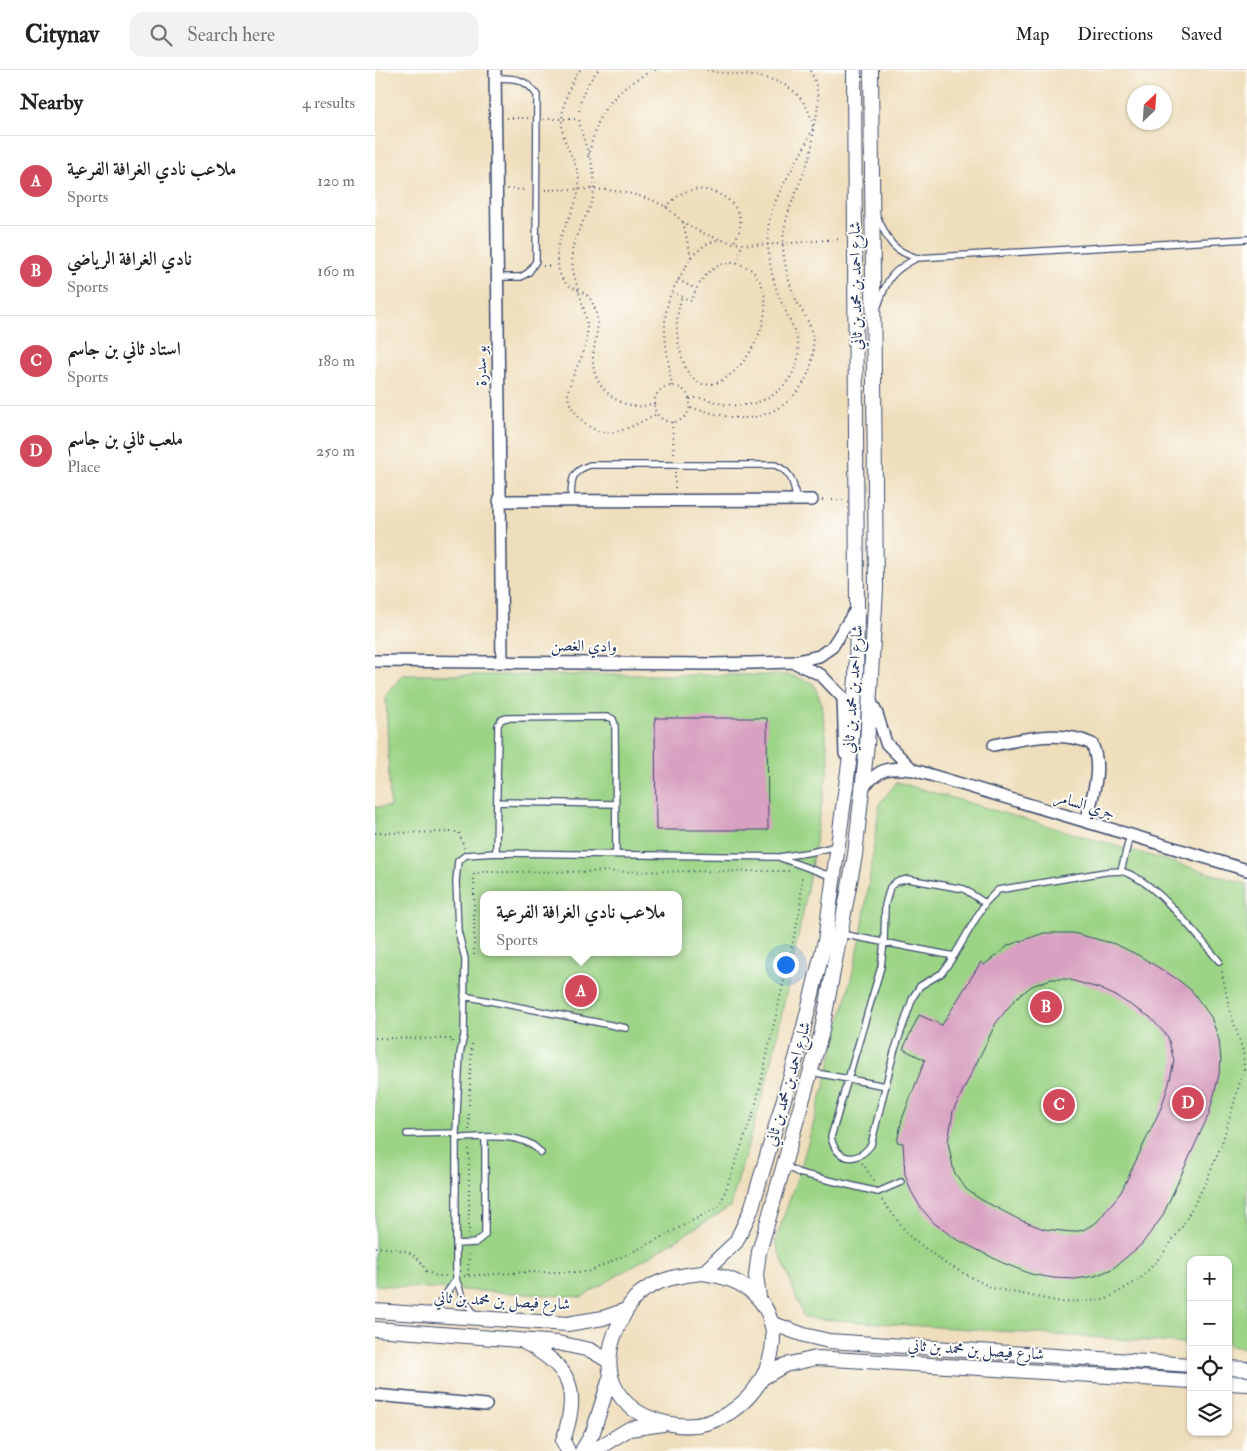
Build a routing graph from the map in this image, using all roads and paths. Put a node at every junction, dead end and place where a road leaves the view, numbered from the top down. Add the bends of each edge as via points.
1 (580, 70) edge
2 (598, 70) edge
3 (656, 70) edge
4 (707, 70) edge
5 (810, 70) edge
6 (854, 70) edge
7 (871, 70) edge
8 (495, 74) edge
9 (495, 118) junction
10 (537, 118) junction
11 (563, 119) junction
12 (579, 119) junction
13 (814, 130) junction
14 (588, 156) junction
15 (495, 189) junction
16 (538, 190) junction
17 (579, 190) junction
18 (594, 190) junction
19 (666, 207) junction
20 (872, 208) junction
21 (683, 222) junction
22 (854, 238) junction
23 (1247, 238) edge
24 (719, 239) junction
25 (783, 242) junction
26 (734, 243) junction
27 (769, 243) junction
28 (742, 244) junction
29 (691, 256) junction
30 (917, 258) junction
31 (737, 263) junction
32 (533, 266) junction
33 (558, 266) junction
34 (496, 277) junction
35 (678, 280) junction
36 (696, 289) junction
37 (580, 292) junction
38 (672, 292) junction
39 (682, 296) junction
40 (873, 319) junction
41 (672, 386) junction
42 (690, 399) junction
43 (654, 403) junction
44 (691, 408) junction
45 (657, 414) junction
46 (673, 422) junction
47 (675, 466) junction
48 (676, 500) junction
49 (796, 500) junction
50 (813, 500) joint
51 (856, 500) junction
52 (499, 501) junction
53 (571, 501) junction
54 (857, 608) junction
55 (375, 661) edge
56 (502, 661) junction
57 (793, 662) junction
58 (871, 702) junction
59 (994, 744) dead end
60 (914, 770) junction
61 (846, 786) junction
62 (863, 787) junction
63 (497, 802) junction
64 (616, 804) junction
65 (1086, 822) junction
66 (375, 833) edge
67 (1129, 835) junction
68 (839, 845) junction
69 (496, 853) junction
70 (616, 853) junction
71 (466, 855) junction
72 (779, 857) junction
73 (1247, 870) edge
74 (1121, 872) junction
75 (833, 877) junction
76 (985, 903) junction
77 (841, 934) junction
78 (885, 942) junction
79 (955, 956) junction
80 (473, 960) dead end
81 (1219, 961) joint
82 (464, 996) junction
83 (626, 1028) dead end
84 (472, 1037) dead end
85 (375, 1038) edge
86 (462, 1046) junction
87 (1247, 1050) edge
88 (1243, 1051) junction
89 (811, 1072) junction
90 (847, 1080) junction
91 (886, 1086) junction
92 (469, 1104) dead end
93 (469, 1114) dead end
94 (407, 1134) dead end
95 (456, 1135) junction
96 (469, 1138) junction
97 (485, 1138) junction
98 (541, 1153) dead end
99 (857, 1157) junction
100 (784, 1165) junction
101 (901, 1182) dead end
102 (878, 1192) junction
103 (456, 1244) junction
104 (469, 1244) junction
105 (375, 1248) edge
106 (703, 1273) junction
107 (469, 1275) junction
108 (456, 1277) junction
109 (759, 1298) junction
110 (626, 1310) junction
111 (375, 1311) edge
112 (427, 1314) junction
113 (478, 1318) junction
114 (771, 1323) junction
115 (375, 1329) edge
116 (519, 1340) junction
117 (1187, 1365) edge
118 (610, 1368) junction
119 (1232, 1368) edge
120 (1247, 1369) edge
121 (764, 1377) junction
122 (1187, 1381) edge
123 (1232, 1383) edge
124 (1247, 1384) edge
125 (375, 1395) edge
126 (486, 1405) dead end
127 (667, 1424) junction
128 (568, 1451) edge
129 (581, 1451) edge
130 (593, 1451) edge

1 - 11 path via 563,103
2 - 12 path via 582,97
3 - 14 path via 645,74 604,110
4 - 13 path via 761,75 777,80 801,99
5 - 13 path via 817,84 819,100
6 - 22 street, شارع احمد بن محمد بن ثاني
7 - 20 street, شارع احمد بن محمد بن ثاني
8 - 9 street, بو سدرة
8 - 10 lane via 518,78 530,85 537,95
9 - 10 path
9 - 15 street, بو سدرة
10 - 11 path
10 - 16 lane
11 - 12 path
11 - 17 path via 563,134 577,167
12 - 14 path
13 - 25 path via 810,158 788,211
13 - 27 path via 774,203 769,222
14 - 18 path
15 - 16 path
15 - 34 street, بو سدرة
16 - 17 path
16 - 32 lane via 536,260
17 - 18 path
17 - 33 path via 557,254
18 - 19 path via 632,193
18 - 37 path via 573,242 573,279
19 - 21 path
19 - 26 path via 688,190 708,190 722,195 736,210 739,220 740,230
20 - 30 lane via 885,238 903,253
20 - 40 street, شارع احمد بن محمد بن ثاني
21 - 24 path
21 - 29 path
22 - 25 path
22 - 51 street, شارع احمد بن محمد بن ثاني
23 - 30 lane
24 - 26 path
24 - 29 path
25 - 27 path
25 - 44 path via 792,287 810,326 812,338 810,371 803,386 791,400 770,413 756,417 743,418
26 - 28 path
27 - 28 path
27 - 42 path via 770,264 778,293 797,337 794,371 778,391 753,404 736,406 704,398
28 - 31 path
29 - 35 path
30 - 40 lane via 889,277
31 - 36 path via 722,264 710,270
31 - 39 path via 749,267 762,283 766,295 764,325 729,377 720,383 700,382 690,375 685,366 675,329
32 - 33 path
32 - 34 lane via 521,277
33 - 37 path via 561,280
34 - 52 street, بو سدرة
35 - 36 path
35 - 38 path
36 - 39 path via 691,301
37 - 43 path via 593,303 598,338 593,357 607,394 637,407
37 - 45 path via 587,319 587,339 569,387 568,398 573,410 591,428 612,434
38 - 39 path
38 - 41 path via 665,311 664,328
40 - 58 street, شارع احمد بن محمد بن ثاني via 876,589
41 - 42 path via 683,388
41 - 43 path via 657,393
42 - 44 path
43 - 45 path
44 - 46 path via 684,418
45 - 46 path
46 - 47 path
47 - 48 path
47 - 49 lane via 775,465 785,469 793,480
47 - 53 lane via 590,465 579,469 572,479
48 - 49 street
48 - 53 street
49 - 50 street
50 - 51 path
51 - 54 street, شارع احمد بن محمد بن ثاني
52 - 53 street
52 - 56 street, بو سدرة
54 - 57 street, وادي الغصن via 832,647 819,656
54 - 61 street, شارع احمد بن محمد بن ثاني via 854,709
55 - 56 street, وادي الغصن
56 - 57 street, وادي الغصن
57 - 61 street, وادي الغصن via 821,675 843,698
58 - 60 street, جري السامر via 886,744
58 - 62 street, شارع احمد بن محمد بن ثاني
59 - 65 street via 1051,736 1092,744 1097,765
60 - 62 street, جري السامر via 881,770
60 - 65 street, جري السامر
61 - 68 street, شارع احمد بن محمد بن ثاني
62 - 77 street, شارع احمد بن محمد بن ثاني
63 - 64 lane
63 - 64 lane via 498,725 501,720 609,717 615,725
63 - 69 lane
64 - 70 lane
65 - 67 street, جري السامر
66 - 71 path via 459,832
67 - 73 street, جري السامر
67 - 74 lane
68 - 72 lane
68 - 75 street, شارع احمد بن محمد بن ثاني
69 - 70 lane
69 - 71 lane
70 - 72 lane
71 - 82 lane via 458,861 456,881 458,931 465,959
72 - 75 lane
74 - 76 lane via 998,890
74 - 81 lane via 1137,879 1166,901
75 - 106 street, شارع احمد بن محمد بن ثاني via 826,932 811,1000 751,1210 736,1242
76 - 78 lane via 964,889 908,879 896,882 890,887 885,905
76 - 79 lane
77 - 78 lane
77 - 89 street, شارع احمد بن محمد بن ثاني
78 - 79 lane
78 - 90 lane via 881,967
79 - 91 lane via 942,973 919,986 913,997 893,1052
80 - 107 path via 475,874 481,872 797,871 802,877 800,910 755,1108 718,1208 588,1272
81 - 88 path
82 - 83 lane
82 - 86 lane
84 - 92 path
85 - 86 path via 453,1038 453,1046
86 - 95 lane
87 - 88 path
88 - 102 path via 1244,1068 1221,1143 1206,1182 1182,1228 1139,1278 1105,1300 1061,1302 992,1288 946,1264 910,1237 883,1204
89 - 90 lane
89 - 100 street, شارع احمد بن محمد بن ثاني
90 - 91 lane
90 - 99 lane via 831,1137 839,1154
91 - 99 lane via 871,1144 864,1154
93 - 96 path
94 - 95 lane
95 - 96 lane
95 - 103 lane
96 - 97 lane
96 - 104 path
97 - 98 lane via 511,1138 525,1142
97 - 104 lane via 485,1235 479,1242
99 - 102 path via 872,1176
100 - 102 lane via 799,1173
100 - 109 street, شارع احمد بن محمد بن ثاني via 759,1252 756,1275
101 - 102 lane
103 - 104 lane
103 - 108 lane
104 - 107 path
105 - 108 path via 401,1249 421,1260 426,1271 437,1276
106 - 109 street via 736,1282
106 - 110 street via 661,1281 639,1294
107 - 108 path
108 - 112 lane via 443,1300
108 - 113 lane via 462,1296
109 - 114 street
110 - 113 street, شارع فيصل بن محمد بن ثاني via 567,1324
110 - 118 street via 615,1332
111 - 112 street, شارع فيصل بن محمد بن ثاني
112 - 113 street, شارع فيصل بن محمد بن ثاني
114 - 117 street, شارع فيصل بن محمد بن ثاني via 829,1341
114 - 121 street via 772,1348
115 - 116 street
116 - 118 street via 583,1348
116 - 128 street via 547,1354 569,1381 573,1400 563,1441
118 - 127 street via 617,1393 628,1406 635,1412
118 - 129 street via 596,1424
119 - 120 street
121 - 122 street, شارع فيصل بن محمد بن ثاني via 785,1365 816,1358
121 - 127 street via 747,1399 725,1414 698,1424
123 - 124 street
125 - 126 street
127 - 130 street via 629,1429

